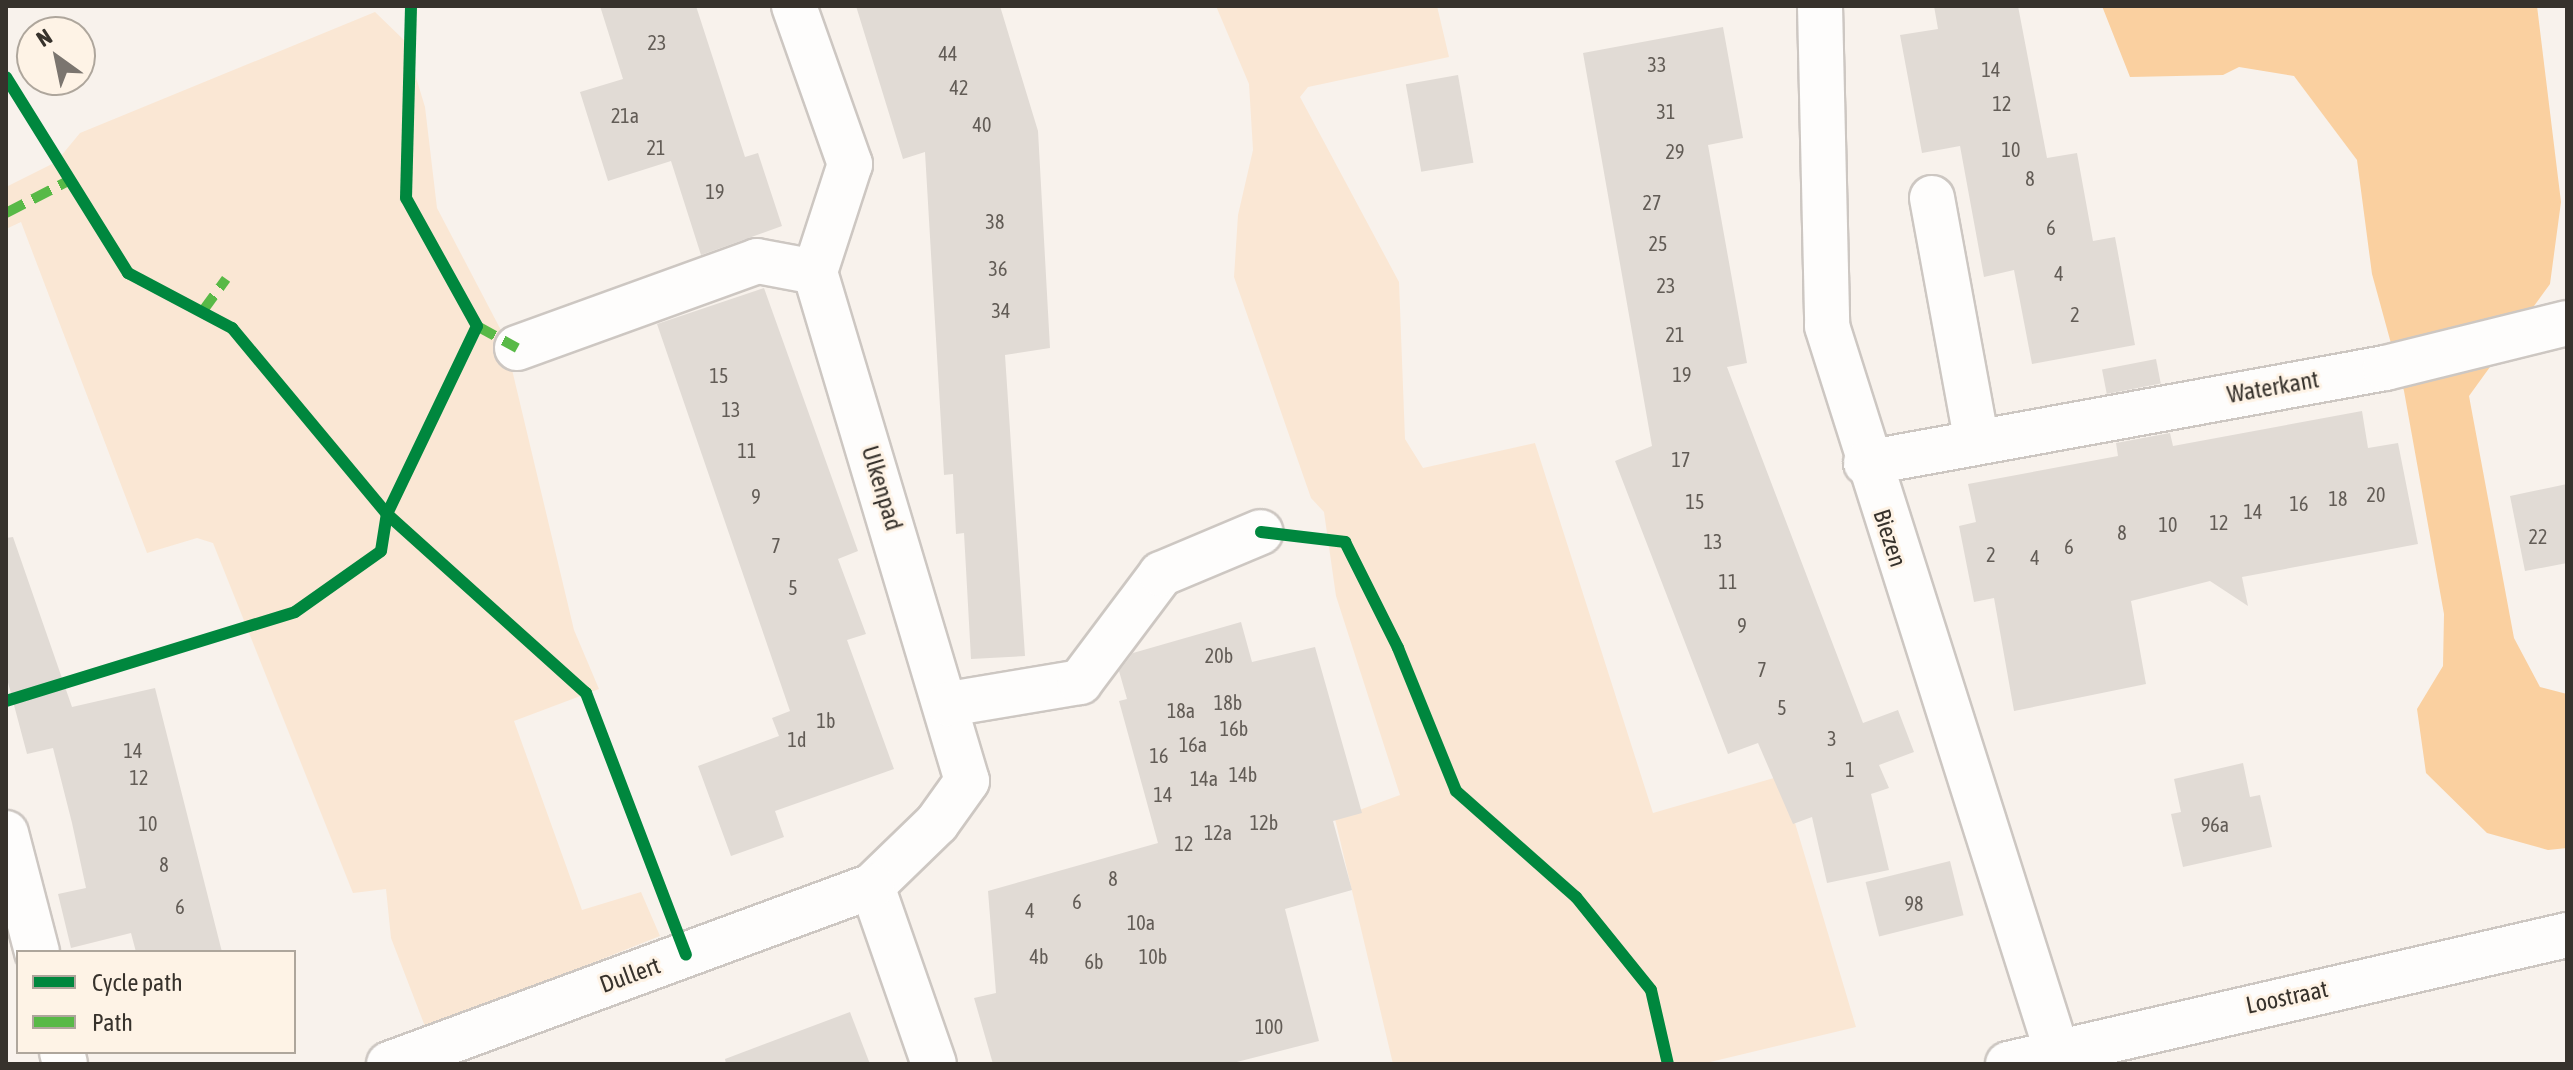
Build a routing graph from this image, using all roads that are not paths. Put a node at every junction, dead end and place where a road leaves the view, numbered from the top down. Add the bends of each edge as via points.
1 (794, 6) edge
2 (1820, 6) edge
3 (1932, 198) dead end
4 (815, 272) junction
5 (2567, 323) edge
6 (517, 348) dead end
7 (1976, 438) junction
8 (1866, 463) junction
9 (1261, 532) dead end
10 (949, 704) junction
11 (6, 833) edge
12 (872, 886) junction
13 (2567, 935) edge
14 (36, 950) edge
15 (2057, 1052) junction
16 (389, 1064) edge
17 (934, 1064) edge
18 (2008, 1064) edge

1 - 4 street via 850,164
2 - 8 street, Biezen via 1827,326
3 - 7 street
4 - 6 street via 757,261
4 - 10 street, Ulkenpad
5 - 7 street, Waterkant via 2517,341 2385,368
7 - 8 street, Waterkant
8 - 15 street, Biezen
9 - 10 street via 1161,574 1080,682
10 - 12 street, Ulkenpad via 967,781 937,823
11 - 14 street
12 - 16 street, Dullert
12 - 17 street
13 - 15 street, Loostraat
15 - 18 street, Loostraat

